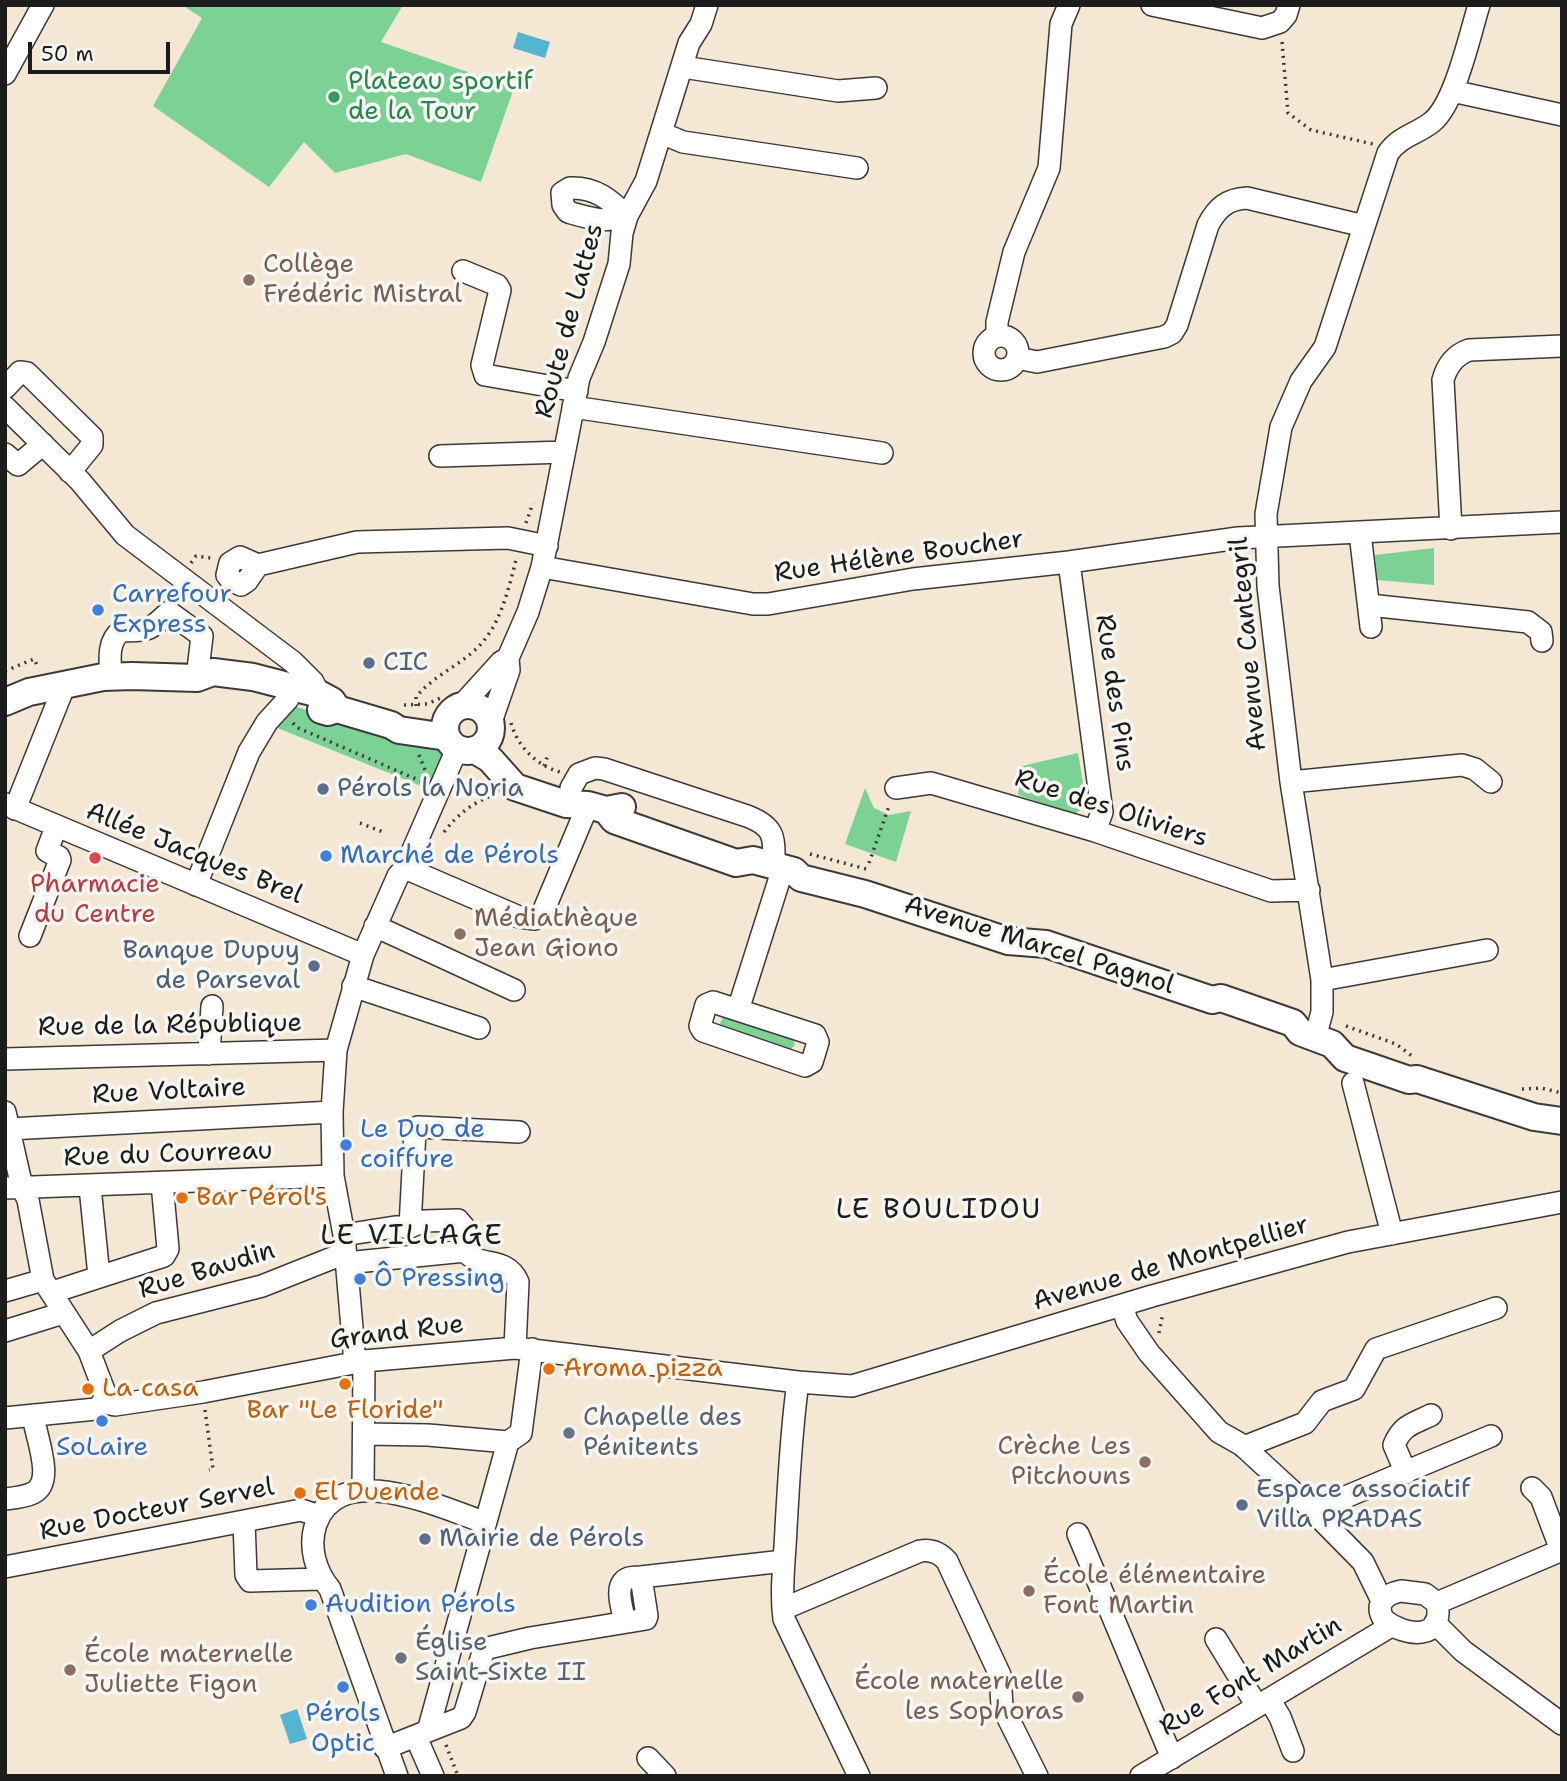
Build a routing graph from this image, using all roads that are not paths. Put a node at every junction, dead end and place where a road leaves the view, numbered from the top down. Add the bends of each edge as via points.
1 (43, 5) edge
2 (707, 5) edge
3 (1083, 5) edge
4 (1152, 5) edge
5 (1479, 5) edge
6 (1285, 14) edge
7 (1065, 15) edge
8 (683, 67) junction
9 (5, 74) edge
10 (876, 88) dead end
11 (1452, 90) junction
12 (1562, 115) edge
13 (661, 133) junction
14 (856, 168) dead end
15 (1364, 226) junction
16 (463, 271) dead end
17 (997, 336) junction
18 (1562, 346) edge
19 (1017, 358) junction
20 (5, 388) edge
21 (575, 399) junction
22 (7, 412) edge
23 (43, 444) junction
24 (564, 452) junction
25 (882, 453) dead end
26 (5, 454) edge
27 (440, 456) dead end
28 (70, 472) junction
29 (1562, 522) edge
30 (1451, 529) junction
31 (1360, 533) junction
32 (1265, 537) junction
33 (545, 556) junction
34 (1069, 562) junction
35 (258, 565) dead end
36 (1369, 605) junction
37 (1371, 627) dead end
38 (1542, 641) dead end
39 (508, 658) junction
40 (111, 677) junction
41 (197, 678) junction
42 (65, 684) junction
43 (328, 701) junction
44 (5, 702) edge
45 (284, 704) junction
46 (491, 726) junction
47 (458, 732) junction
48 (1291, 782) junction
49 (1491, 782) dead end
50 (896, 788) road end
51 (588, 801) junction
52 (10, 806) edge
53 (56, 827) junction
54 (1096, 831) junction
55 (776, 866) junction
56 (405, 868) junction
57 (196, 885) junction
58 (1308, 890) junction
59 (375, 926) junction
60 (30, 936) dead end
61 (1487, 950) dead end
62 (363, 955) junction
63 (1322, 980) junction
64 (353, 986) junction
65 (514, 990) dead end
66 (212, 1006) dead end
67 (737, 1010) junction
68 (479, 1028) dead end
69 (1316, 1038) junction
70 (336, 1050) junction
71 (209, 1054) junction
72 (5, 1059) edge
73 (1353, 1083) dead end
74 (332, 1112) junction
75 (7, 1120) edge
76 (1562, 1121) edge
77 (519, 1132) dead end
78 (5, 1169) edge
79 (333, 1176) junction
80 (162, 1183) junction
81 (90, 1187) junction
82 (14, 1188) edge
83 (1562, 1202) edge
84 (410, 1227) junction
85 (1392, 1234) junction
86 (345, 1250) junction
87 (465, 1251) junction
88 (99, 1276) junction
89 (48, 1286) junction
90 (5, 1291) edge
91 (1122, 1305) junction
92 (1496, 1308) dead end
93 (63, 1313) junction
94 (5, 1331) edge
95 (523, 1348) junction
96 (89, 1351) junction
97 (360, 1362) junction
98 (798, 1382) junction
99 (103, 1403) junction
100 (33, 1415) junction
101 (1431, 1415) dead end
102 (5, 1418) edge
103 (364, 1434) junction
104 (1491, 1436) dead end
105 (508, 1442) junction
106 (1244, 1447) junction
107 (1406, 1473) junction
108 (1532, 1488) dead end
109 (363, 1490) junction
110 (5, 1499) edge
111 (1312, 1511) junction
112 (319, 1516) junction
113 (244, 1522) junction
114 (484, 1522) junction
115 (1078, 1534) dead end
116 (1561, 1550) edge
117 (784, 1561) junction
118 (5, 1567) edge
119 (326, 1584) junction
120 (1382, 1601) junction
121 (783, 1609) junction
122 (1430, 1620) junction
123 (1391, 1626) junction
124 (1216, 1639) dead end
125 (1263, 1702) junction
126 (1562, 1724) edge
127 (428, 1732) junction
128 (385, 1748) junction
129 (1293, 1751) dead end
130 (648, 1758) dead end
131 (1172, 1758) junction
132 (397, 1776) edge
133 (433, 1776) edge
134 (666, 1776) edge
135 (859, 1776) edge
136 (1037, 1776) edge
137 (1142, 1776) edge

1 - 9 street
2 - 8 street, Route de Lattes
3 - 7 street
4 - 6 street via 1262,28
5 - 11 street
7 - 17 street via 1049,169 1014,252
8 - 10 street via 838,91
8 - 13 street, Route de Lattes
11 - 12 street
11 - 15 street, Avenue Cantegril via 1433,121 1391,148
13 - 14 street via 683,142
13 - 21 street, Route de Lattes via 642,192 627,216 619,264
15 - 19 street via 1236,198 1214,212 1172,332 1037,362
15 - 32 street, Avenue Cantegril via 1325,347 1301,381 1281,428
16 - 21 street via 500,290 482,365 485,375
17 - 19 street via 1016,344
17 - 19 street via 985,346 986,373 1006,369
18 - 30 street via 1469,351 1452,361 1443,380
20 - 28 street via 20,372 27,373 92,437 92,445
21 - 24 street, Route de Lattes
21 - 25 street
22 - 23 street
23 - 26 street via 18,465
23 - 28 street
24 - 27 street
24 - 33 street, Route de Lattes
28 - 43 street via 125,535 293,662
29 - 30 street, Rue Hélène Boucher
30 - 31 street, Rue Hélène Boucher
31 - 32 street, Rue Hélène Boucher
31 - 36 street
32 - 34 street, Rue Hélène Boucher
32 - 48 street, Avenue Cantegril
33 - 34 street, Rue Hélène Boucher via 753,604 913,579
33 - 35 street, Rue Hélène Boucher via 508,538 357,542
33 - 39 street, Route de Lattes
34 - 54 street, Rue des Pins via 1102,812
36 - 37 street
36 - 38 street via 1528,622 1541,632
39 - 46 street via 509,670
39 - 47 street via 501,662
40 - 41 main road
40 - 41 street via 114,636 151,628 169,612 202,636
40 - 42 main road
41 - 43 main road via 213,673 253,677
41 - 45 main road
42 - 44 main road
42 - 52 street
43 - 45 main road via 328,712
43 - 47 main road via 408,725
45 - 57 street via 249,752
46 - 47 main road via 486,743
46 - 47 main road via 483,709 469,704
46 - 51 main road, Avenue Marcel Pagnol via 523,771
47 - 51 main road, Avenue Marcel Pagnol via 515,787 566,804
47 - 56 street via 439,791
48 - 49 street via 1462,765
48 - 58 street, Avenue Cantegril
50 - 54 street, Rue des Oliviers via 931,783
51 - 55 main road, Avenue Marcel Pagnol via 614,820 736,863
51 - 55 street via 579,774 595,768 747,816 770,829
51 - 56 street via 543,912 535,919 519,917
52 - 53 street, Allée Jacques Brel
53 - 57 street, Allée Jacques Brel
53 - 60 street via 47,851 60,860
54 - 58 street, Rue des Oliviers via 1271,891
55 - 67 street
55 - 69 main road, Avenue Marcel Pagnol via 836,872 865,894 1008,941 1046,944 1212,1000 1221,998 1274,1015
56 - 59 street
57 - 62 street, Allée Jacques Brel
58 - 63 street, Avenue Cantegril
59 - 62 street
59 - 65 street
61 - 63 street
62 - 64 street
63 - 69 street, Avenue Cantegril
64 - 68 street
64 - 70 street
66 - 71 street
67 - 67 street via 713,1002 706,1005 700,1026 805,1066 811,1062 818,1042 815,1035
69 - 76 main road, Avenue Marcel Pagnol via 1345,1058 1409,1080
70 - 71 street, Rue de la République
70 - 74 street
71 - 72 street, Rue de la République
73 - 85 street
74 - 75 street, Rue Voltaire
74 - 79 street
75 - 82 street
77 - 84 street via 418,1127
78 - 82 street
79 - 80 street, Rue du Courreau
79 - 86 street
80 - 81 street, Rue du Courreau
80 - 88 street via 168,1249 164,1256
81 - 82 street, Rue du Courreau
81 - 88 street
82 - 89 street via 28,1200
83 - 85 street, Avenue de Montpellier
84 - 86 street via 395,1227
84 - 87 street via 424,1221 458,1220 464,1227
85 - 91 street, Avenue de Montpellier
86 - 87 street
86 - 96 street, Rue Baudin via 262,1286 156,1313
86 - 97 street
87 - 95 street via 471,1257 505,1266 517,1278
88 - 89 street
89 - 90 street
89 - 93 street
91 - 98 street, Avenue de Montpellier via 852,1386
91 - 106 street via 1149,1353 1220,1432
92 - 106 street via 1376,1349 1354,1389 1322,1401 1304,1423
93 - 94 street
93 - 96 street
95 - 97 street, Grand Rue
95 - 98 street, Grand Rue
95 - 105 street via 521,1433
96 - 99 street via 105,1393
97 - 99 street, Grand Rue via 203,1392
97 - 103 street
98 - 117 street
99 - 100 street, Grand Rue via 96,1409
100 - 102 street, Grand Rue
100 - 110 street via 45,1471 43,1482 33,1493
101 - 107 street via 1398,1435 1394,1445
103 - 105 street
103 - 109 street
104 - 107 street
105 - 114 street
106 - 111 street
107 - 111 street
108 - 116 street via 1541,1497
109 - 112 street via 327,1503
109 - 114 street via 402,1495
111 - 120 street via 1363,1562
112 - 113 street, Rue Docteur Servel via 301,1510
112 - 119 street via 313,1531
113 - 118 street, Rue Docteur Servel
113 - 119 street via 250,1581
114 - 127 street
115 - 131 street
116 - 122 street
117 - 121 street
117 - 127 street via 641,1577 646,1619 484,1648 465,1712
119 - 128 street
120 - 122 street via 1401,1591 1425,1594
120 - 123 street via 1381,1616
121 - 135 street via 788,1629
121 - 136 street via 920,1551 939,1554 947,1562 1000,1675 1002,1706
122 - 123 street
122 - 126 street via 1433,1644 1463,1651
123 - 125 street, Rue Font Martin
124 - 125 street
125 - 129 street via 1279,1717
125 - 131 street, Rue Font Martin
127 - 128 street
127 - 133 street
128 - 132 street
130 - 134 street
131 - 137 street, Rue Font Martin

